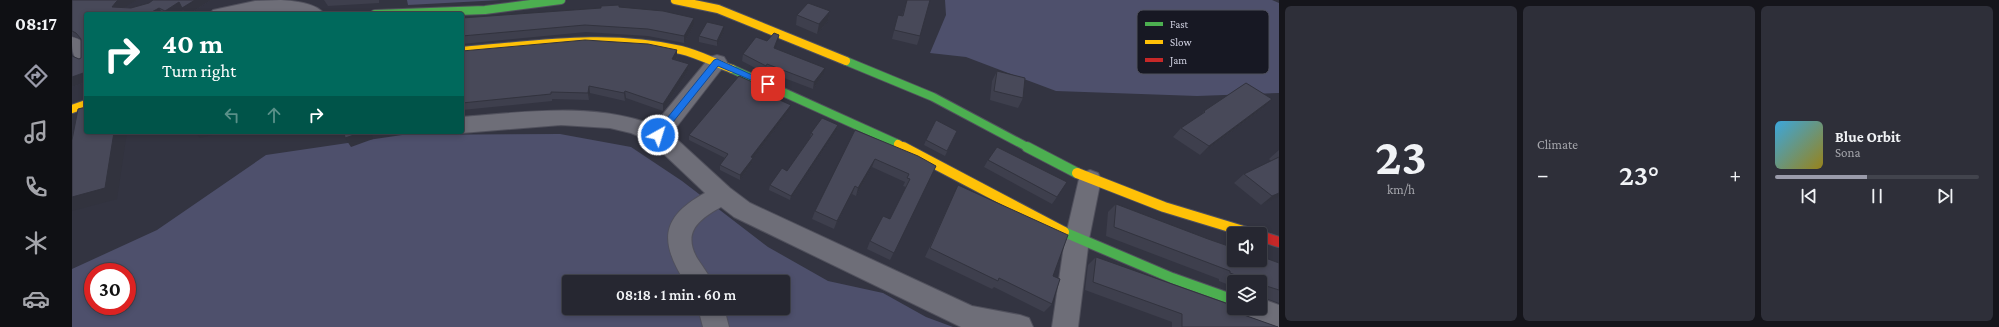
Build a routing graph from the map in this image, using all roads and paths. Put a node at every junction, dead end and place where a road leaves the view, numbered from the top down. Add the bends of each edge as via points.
1 (561, 0) edge
2 (675, 0) edge
3 (228, 12) edge
4 (309, 12) edge
5 (430, 12) edge
6 (84, 35) edge
7 (72, 42) edge
8 (464, 51) edge
9 (84, 55) edge
10 (717, 62) junction
11 (84, 105) edge
12 (72, 109) edge
13 (464, 124) edge
14 (658, 135) junction
15 (1090, 179) junction
16 (722, 195) junction
17 (1229, 227) edge
18 (1267, 238) edge
19 (1076, 239) junction
20 (1279, 242) edge
21 (694, 275) edge
22 (1227, 298) edge
23 (1267, 312) edge
24 (713, 315) edge
25 (1279, 316) edge
26 (716, 327) edge
27 (1020, 327) edge
28 (1066, 327) edge

1 - 5 street via 485,10
2 - 15 street via 718,9 933,97 1055,163
3 - 4 street via 271,5 295,7
6 - 7 street
7 - 9 street
8 - 10 street via 586,40 618,41 682,50
10 - 14 street
10 - 19 street via 884,136
11 - 12 street
13 - 14 street via 568,116 598,118 645,129
14 - 16 street
15 - 17 street via 1167,209
15 - 19 street
16 - 21 street via 688,216 680,231 680,246 685,261
16 - 27 street via 742,210 969,318
18 - 20 street
19 - 22 street
19 - 28 street
23 - 25 street
24 - 26 street

